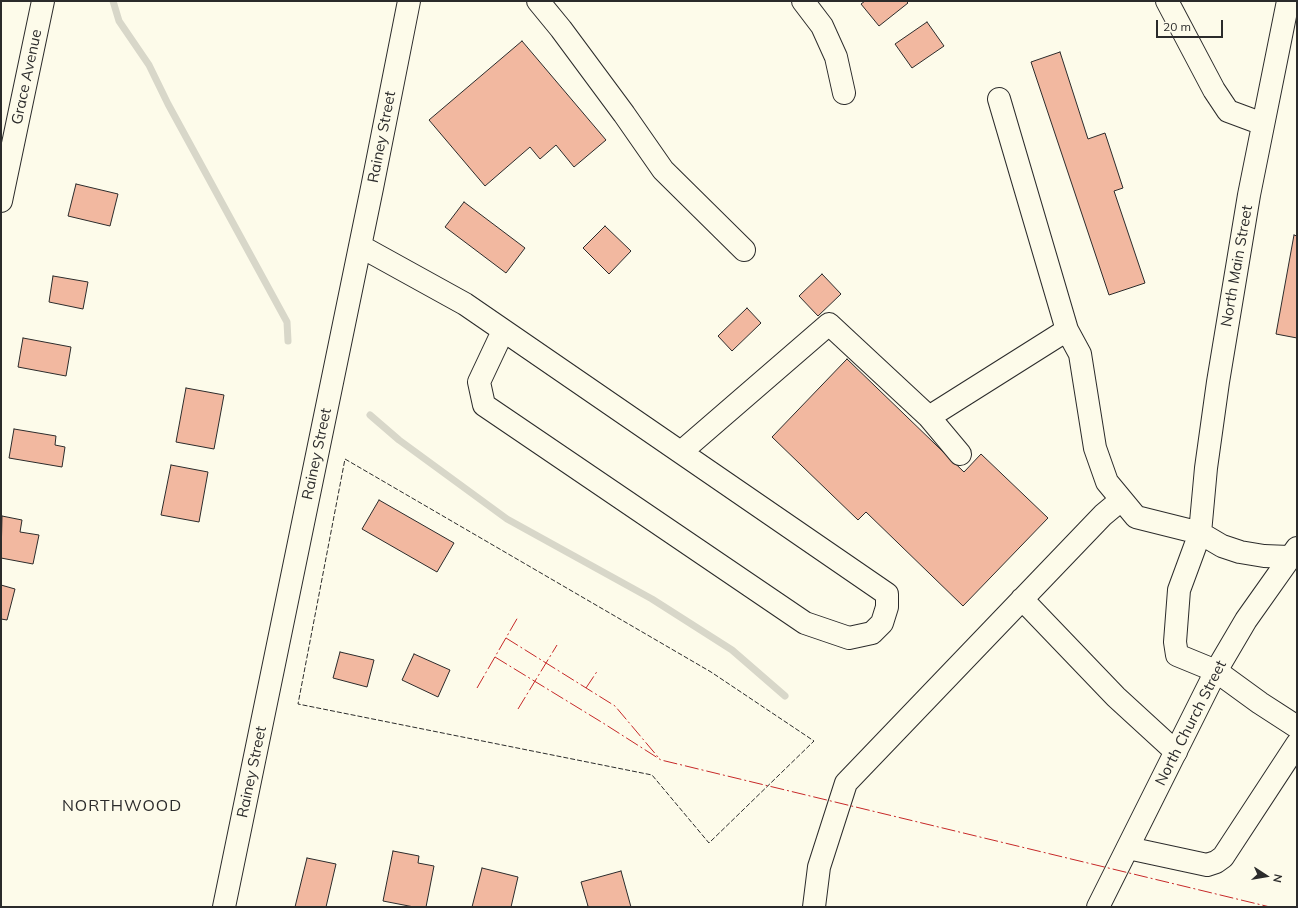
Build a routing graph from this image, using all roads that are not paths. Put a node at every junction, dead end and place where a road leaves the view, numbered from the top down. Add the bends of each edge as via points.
1 (43, 1) edge
2 (408, 1) edge
3 (538, 1) edge
4 (803, 1) edge
5 (1167, 1) edge
6 (1288, 1) edge
7 (844, 93) dead end
8 (999, 99) dead end
9 (1263, 124) junction
10 (1, 201) edge
11 (360, 246) junction
12 (744, 250) dead end
13 (1067, 330) junction
14 (503, 331) junction
15 (929, 417) junction
16 (681, 452) junction
17 (960, 454) dead end
18 (1121, 500) junction
19 (1200, 533) junction
20 (1293, 553) edge
21 (1022, 599) junction
22 (1216, 671) junction
23 (1297, 727) edge
24 (1297, 744) edge
25 (1176, 752) junction
26 (1128, 848) junction
27 (224, 907) edge
28 (814, 907) edge
29 (1098, 907) edge

1 - 10 street, Grace Avenue
2 - 11 street, Rainey Street
3 - 12 street via 663,170
4 - 7 street via 822,26 836,57
5 - 9 street via 1214,90 1228,111
6 - 9 street, North Main Street
8 - 13 street
9 - 19 street, North Main Street via 1218,382
11 - 14 street via 465,304
11 - 27 street, Rainey Street
13 - 15 street
13 - 18 street via 1080,354 1095,448 1107,482
14 - 16 street
14 - 16 street via 479,382 484,406 805,623 849,638 872,633 882,623 887,607 887,594
15 - 16 street via 829,324
15 - 17 street
18 - 19 street via 1136,517
18 - 21 street via 1103,515
19 - 20 street via 1222,546 1240,552 1264,556
19 - 22 street, North Main Street via 1180,590 1175,642 1177,655
20 - 22 street, North Church Street via 1246,620
21 - 25 street via 1116,697
21 - 28 street via 846,783 819,867
22 - 23 street
22 - 25 street, North Church Street
24 - 26 street via 1223,857 1216,862 1207,865
25 - 26 street, North Church Street
26 - 29 street, North Church Street

